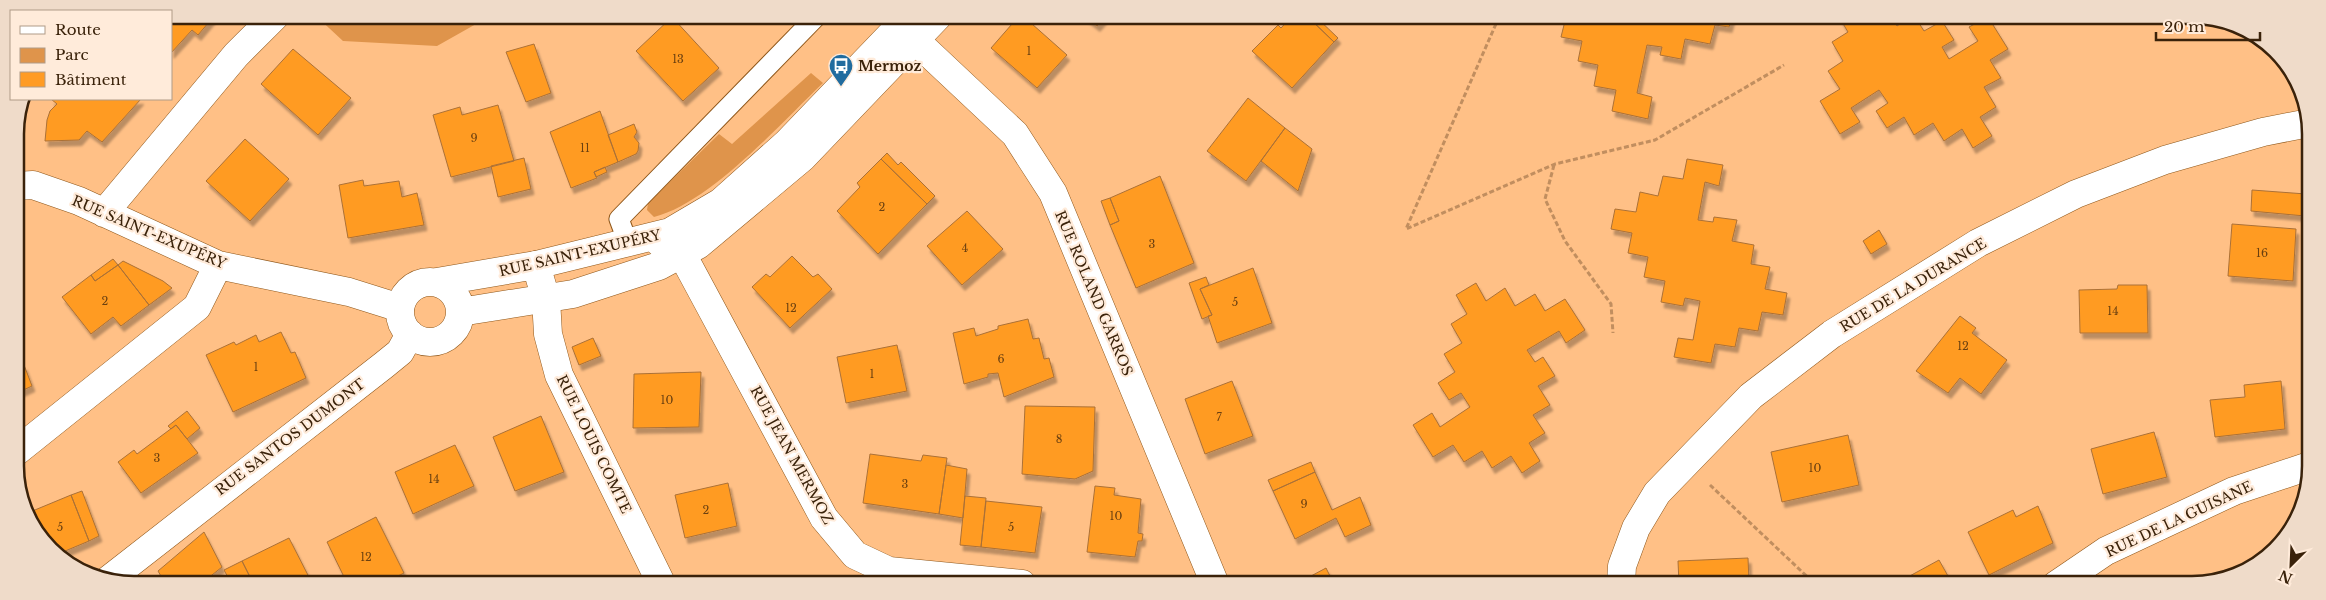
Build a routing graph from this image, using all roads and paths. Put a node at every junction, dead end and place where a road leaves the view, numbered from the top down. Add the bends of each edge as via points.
1 (267, 24) edge
2 (809, 24) edge
3 (904, 24) edge
4 (1496, 24) edge
5 (1784, 65) dead end
6 (2301, 124) edge
7 (1555, 164) junction
8 (24, 185) edge
9 (104, 213) junction
10 (638, 240) junction
11 (682, 254) junction
12 (218, 265) junction
13 (536, 265) junction
14 (437, 282) junction
15 (546, 299) junction
16 (400, 308) junction
17 (460, 312) junction
18 (1613, 333) dead end
19 (410, 334) junction
20 (24, 445) edge
21 (1686, 461) junction
22 (2302, 468) edge
23 (164, 534) junction
24 (108, 572) edge
25 (114, 574) edge
26 (658, 576) edge
27 (940, 576) edge
28 (1212, 576) edge
29 (1621, 576) edge
30 (1807, 576) edge
31 (2069, 576) edge

1 - 9 street via 236,55
2 - 10 lane via 619,219
3 - 10 street, RUE SAINT-EXUPÉRY via 788,143 721,202 670,232
3 - 11 street, RUE SAINT-EXUPÉRY via 802,158 698,245
3 - 28 street, RUE ROLAND GARROS via 1015,134 1053,193
4 - 7 path via 1406,229
5 - 7 path via 1655,140
6 - 21 street, RUE DE LA DURANCE via 2262,132 2165,160 2076,194 1978,243 1832,334 1751,396
7 - 18 path via 1545,199 1565,241 1611,304
8 - 9 street, RUE SAINT-EXUPÉRY
9 - 12 street, RUE SAINT-EXUPÉRY
10 - 11 street
10 - 13 street, RUE SAINT-EXUPÉRY
11 - 15 street, RUE SAINT-EXUPÉRY via 659,266 573,294
11 - 27 street, RUE JEAN MERMOZ via 824,518 855,555 889,571
12 - 16 street, RUE SAINT-EXUPÉRY via 349,292
12 - 20 street via 197,307
13 - 14 street, RUE SAINT-EXUPÉRY
13 - 15 street
14 - 16 street via 417,285 409,290
14 - 17 street via 449,288 457,299
15 - 17 street, RUE SAINT-EXUPÉRY
15 - 26 street, RUE LOUIS COMTE via 548,334 559,375
16 - 19 street via 401,318
17 - 19 street via 452,333 442,339 431,342
19 - 23 street, RUE SANTOS DUMONT via 400,352
21 - 29 street, RUE DE LA DURANCE via 1657,493 1636,528
21 - 30 path
22 - 31 street, RUE DE LA GUISANE via 2234,491 2106,551
23 - 24 street
23 - 25 street

